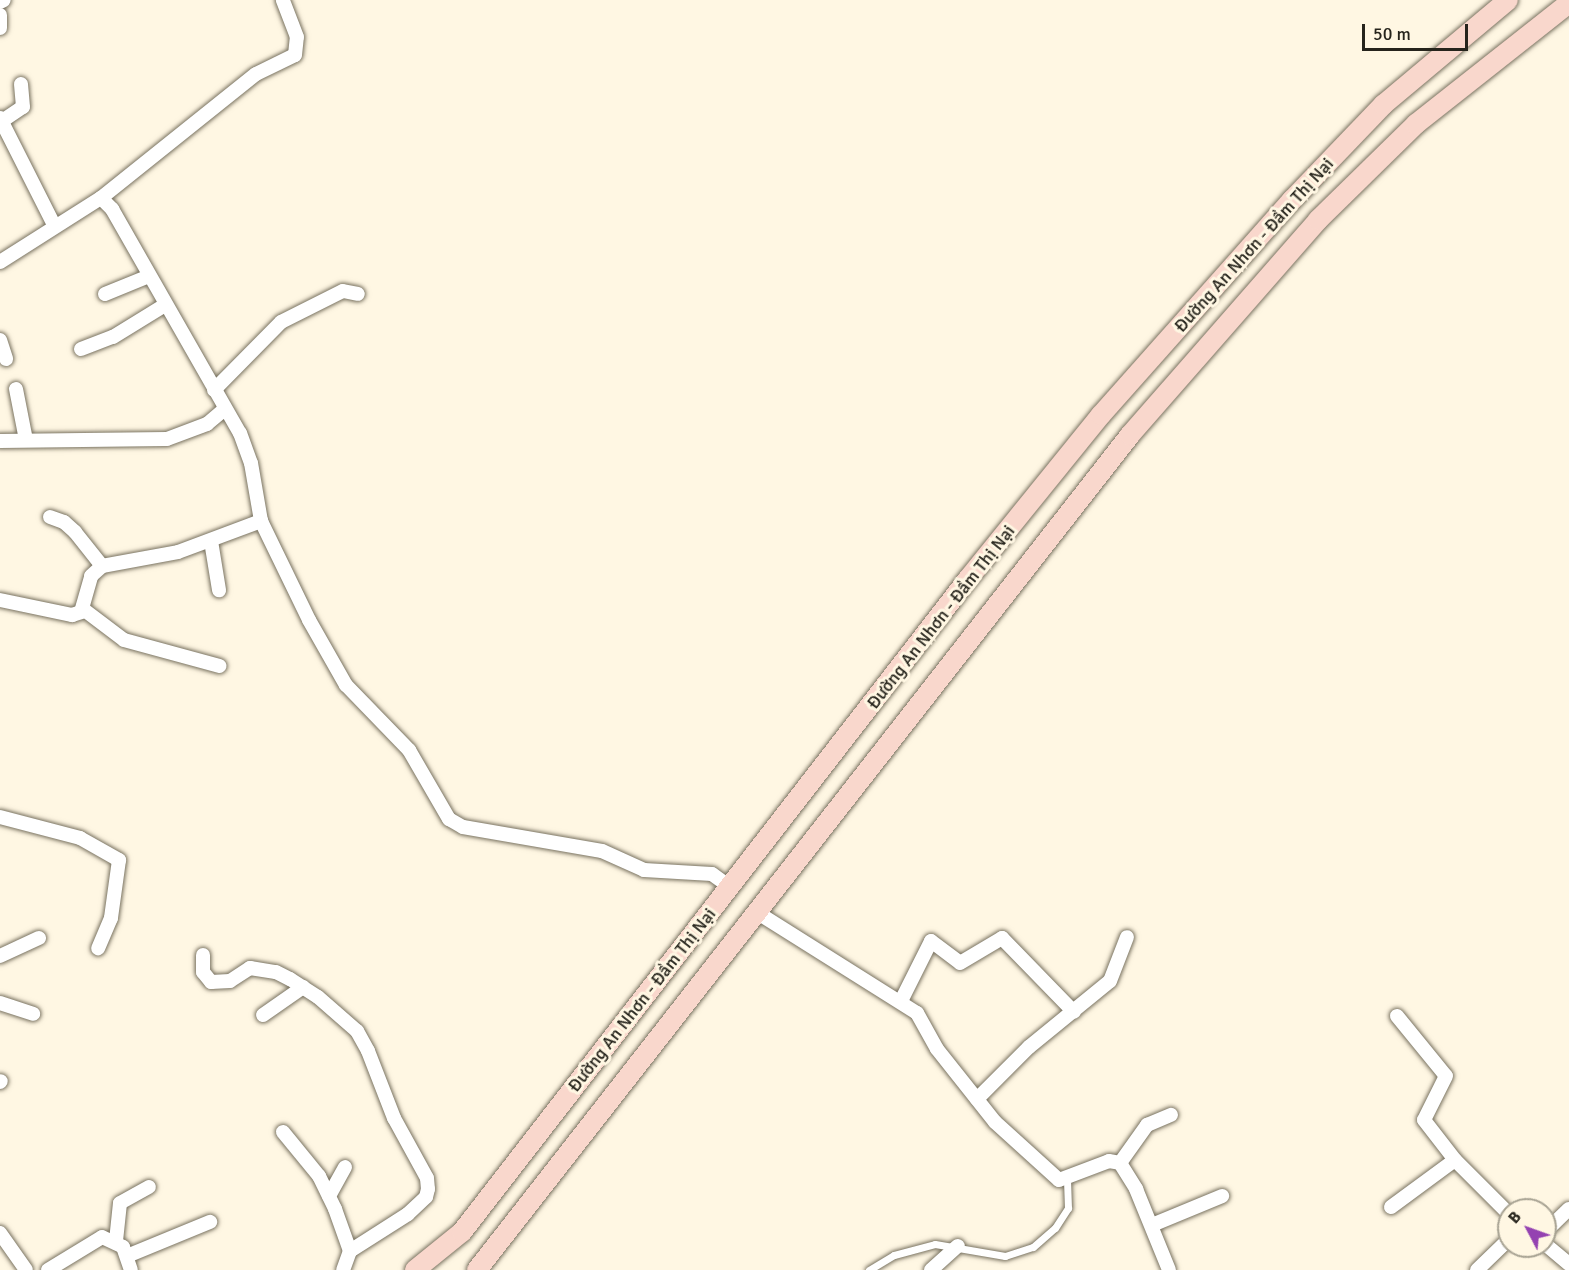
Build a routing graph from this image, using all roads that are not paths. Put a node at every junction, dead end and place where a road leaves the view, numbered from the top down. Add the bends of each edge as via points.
1 (283, 0) edge
2 (1508, 0) edge
3 (1569, 3) edge
4 (0, 15) edge
5 (0, 28) edge
6 (21, 84) dead end
7 (1, 120) edge
8 (101, 198) junction
9 (54, 225) junction
10 (0, 262) edge
11 (149, 276) junction
12 (105, 294) dead end
13 (358, 294) dead end
14 (165, 305) junction
15 (0, 340) edge
16 (81, 349) dead end
17 (6, 359) dead end
18 (16, 389) dead end
19 (214, 390) junction
20 (225, 409) junction
21 (26, 440) junction
22 (0, 441) edge
23 (50, 518) dead end
24 (261, 521) junction
25 (211, 541) junction
26 (102, 566) junction
27 (219, 590) dead end
28 (0, 600) edge
29 (83, 609) junction
30 (220, 666) dead end
31 (0, 818) edge
32 (730, 887) junction
33 (758, 913) junction
34 (1127, 937) dead end
35 (39, 938) dead end
36 (98, 948) dead end
37 (204, 955) dead end
38 (0, 956) edge
39 (303, 987) junction
40 (901, 1001) junction
41 (0, 1003) edge
42 (1074, 1012) junction
43 (33, 1014) dead end
44 (263, 1015) dead end
45 (1397, 1016) dead end
46 (977, 1099) junction
47 (1171, 1115) dead end
48 (283, 1132) dead end
49 (1455, 1160) junction
50 (1119, 1163) junction
51 (345, 1167) dead end
52 (1067, 1180) junction
53 (149, 1187) dead end
54 (329, 1196) junction
55 (1222, 1196) dead end
56 (1497, 1202) edge
57 (1391, 1207) dead end
58 (1569, 1209) edge
59 (1557, 1220) edge
60 (210, 1222) dead end
61 (1152, 1225) junction
62 (0, 1233) edge
63 (116, 1240) junction
64 (958, 1246) junction
65 (350, 1251) junction
66 (1497, 1251) edge
67 (1557, 1254) edge
68 (127, 1256) junction
69 (1569, 1264) edge
70 (26, 1270) edge
71 (48, 1270) edge
72 (131, 1270) edge
73 (343, 1270) edge
74 (415, 1270) edge
75 (477, 1270) edge
76 (869, 1270) edge
77 (931, 1270) edge
78 (1168, 1270) edge
79 (1477, 1270) edge

1 - 8 street via 297,37 295,55 256,74
2 - 32 main road, Đường An Nhơn - Đầm Thị Nại via 1375,114 1292,200 1101,415 968,579
3 - 33 main road, Đường An Nhơn - Đầm Thị Nại via 1416,124 1318,220 1123,444
4 - 5 street
6 - 7 street via 23,107
7 - 9 street
8 - 9 street
8 - 11 street via 112,209
9 - 10 street
11 - 12 street
11 - 14 street
13 - 19 street via 343,291 281,322
14 - 16 street via 113,337
14 - 19 street
15 - 17 street
18 - 21 street
19 - 20 street
20 - 21 street via 207,424 167,438
20 - 24 street via 240,433 251,463
21 - 22 street
23 - 26 street via 64,522 75,532
24 - 25 street
24 - 32 street via 346,685 410,750 449,819 462,827 602,851 644,870 712,874
25 - 26 street via 178,552
25 - 27 street
26 - 29 street via 91,576
28 - 29 street via 60,615 72,615
29 - 30 street via 124,640
31 - 36 street via 80,838 119,860 111,918
32 - 74 main road, Đường An Nhơn - Đầm Thị Nại via 462,1232
33 - 40 street
33 - 75 main road, Đường An Nhơn - Đầm Thị Nại
34 - 42 street via 1110,981
35 - 38 street
37 - 39 street via 203,972 211,982 224,982 250,968 262,968
39 - 44 street
39 - 65 street via 357,1031 394,1118 426,1178 427,1193 418,1205
40 - 42 street via 931,941 960,963 1002,938
40 - 46 street via 917,1013 938,1049
41 - 43 street
42 - 46 street via 1029,1047
45 - 49 street via 1446,1076 1424,1120
46 - 52 street via 1026,1154 1059,1180
47 - 50 street via 1148,1125
48 - 54 street via 319,1176
49 - 56 street
49 - 57 street
50 - 52 street via 1109,1161 1091,1166
50 - 61 street
51 - 54 street
52 - 64 lane via 1068,1208 1055,1228 1033,1247 1005,1256
53 - 63 street via 120,1203
54 - 65 street
55 - 61 street
58 - 59 street
60 - 68 street
61 - 78 street
62 - 70 street
63 - 68 street
63 - 71 street via 102,1237
64 - 76 lane via 935,1244 913,1249
64 - 77 street
65 - 73 street
66 - 79 street
67 - 69 street
68 - 72 street

